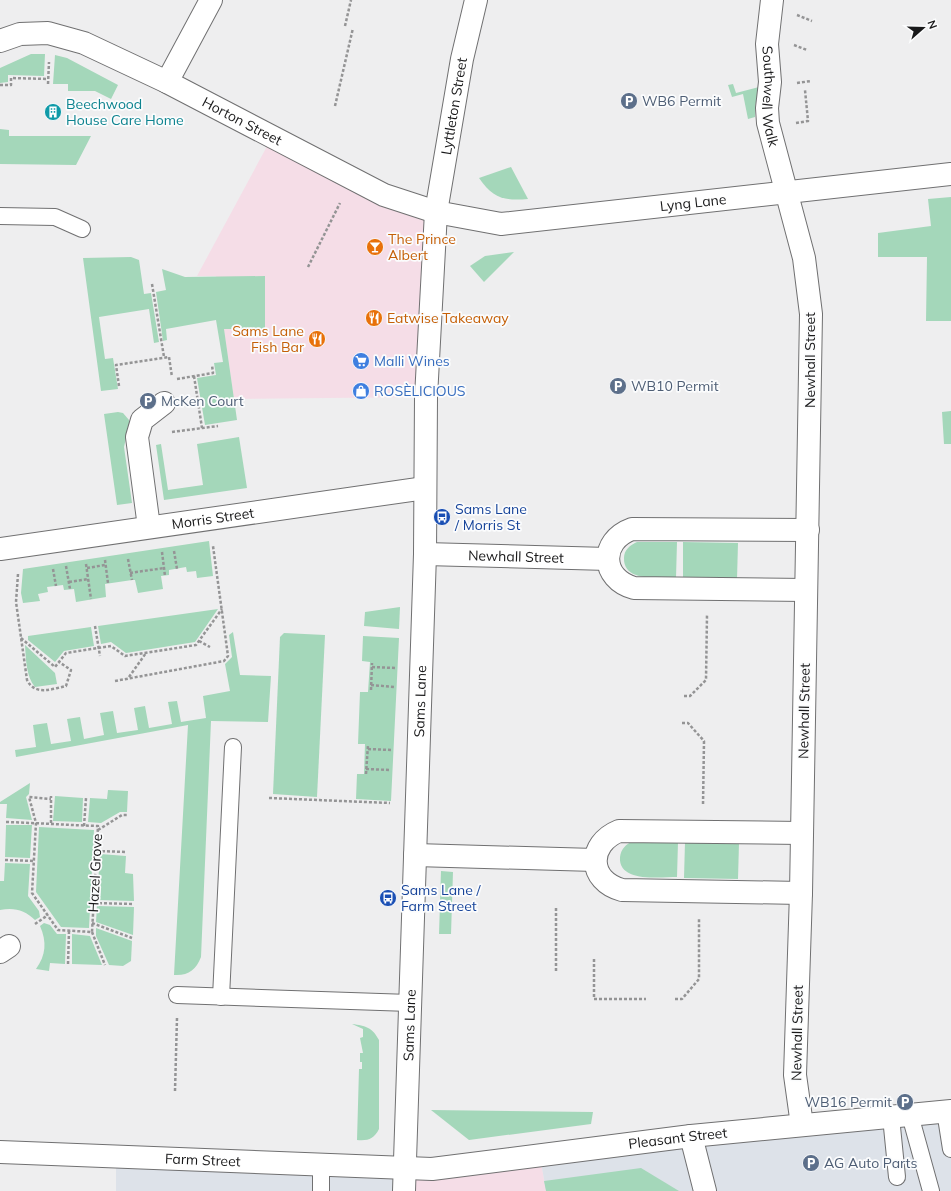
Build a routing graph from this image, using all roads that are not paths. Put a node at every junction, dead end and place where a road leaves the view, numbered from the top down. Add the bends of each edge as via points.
1 (211, 0) edge
2 (476, 0) edge
3 (772, 0) edge
4 (0, 41) edge
5 (167, 82) junction
6 (951, 174) edge
7 (787, 192) junction
8 (436, 212) junction
9 (0, 216) edge
10 (82, 229) dead end
11 (164, 403) dead end
12 (425, 488) junction
13 (149, 527) junction
14 (808, 530) junction
15 (0, 550) edge
16 (425, 554) junction
17 (608, 559) junction
18 (806, 590) junction
19 (233, 747) dead end
20 (802, 833) junction
21 (415, 855) junction
22 (595, 860) junction
23 (801, 893) junction
24 (177, 995) dead end
25 (221, 997) junction
26 (410, 1003) junction
27 (948, 1111) edge
28 (900, 1116) junction
29 (802, 1125) junction
30 (691, 1136) junction
31 (951, 1149) edge
32 (0, 1152) edge
33 (321, 1165) junction
34 (405, 1169) junction
35 (897, 1177) dead end
36 (321, 1191) edge
37 (404, 1191) edge
38 (704, 1191) edge
39 (931, 1191) edge

1 - 5 street
2 - 8 street, Lyttleton Street via 462,59
3 - 7 street, Southwell Walk via 767,44 770,82 768,123
4 - 5 street, Horton Street via 20,34 48,33 84,43
5 - 8 street, Horton Street via 384,195
6 - 7 street, Lyng Lane
7 - 8 street, Lyng Lane via 501,224
7 - 14 street, Newhall Street via 804,258 811,314
8 - 12 street, Sams Lane via 426,397
9 - 10 lane via 55,217
11 - 13 street via 142,420 137,437
12 - 13 street, Morris Street
12 - 16 street, Sams Lane
13 - 15 street, Morris Street
14 - 17 street via 632,529 616,538 610,546
14 - 18 street, Newhall Street
16 - 17 street, Newhall Street
16 - 21 street, Sams Lane
17 - 18 street via 612,574 626,586 634,588
18 - 20 street, Newhall Street
19 - 25 lane
20 - 22 street via 619,831 603,840
20 - 23 street, Newhall Street
21 - 22 street
21 - 26 street, Sams Lane
22 - 23 street via 600,876 606,883 622,890
23 - 29 street, Newhall Street via 795,1075
24 - 25 lane
25 - 26 lane
26 - 34 street, Sams Lane
27 - 28 street, Pleasant Street
27 - 31 lane
28 - 29 street, Pleasant Street
28 - 35 lane
28 - 39 lane
29 - 30 street, Pleasant Street
30 - 34 street, Pleasant Street via 464,1166
30 - 38 street
32 - 33 street, Farm Street
33 - 34 street, Farm Street
33 - 36 lane
34 - 37 street, Sams Lane

